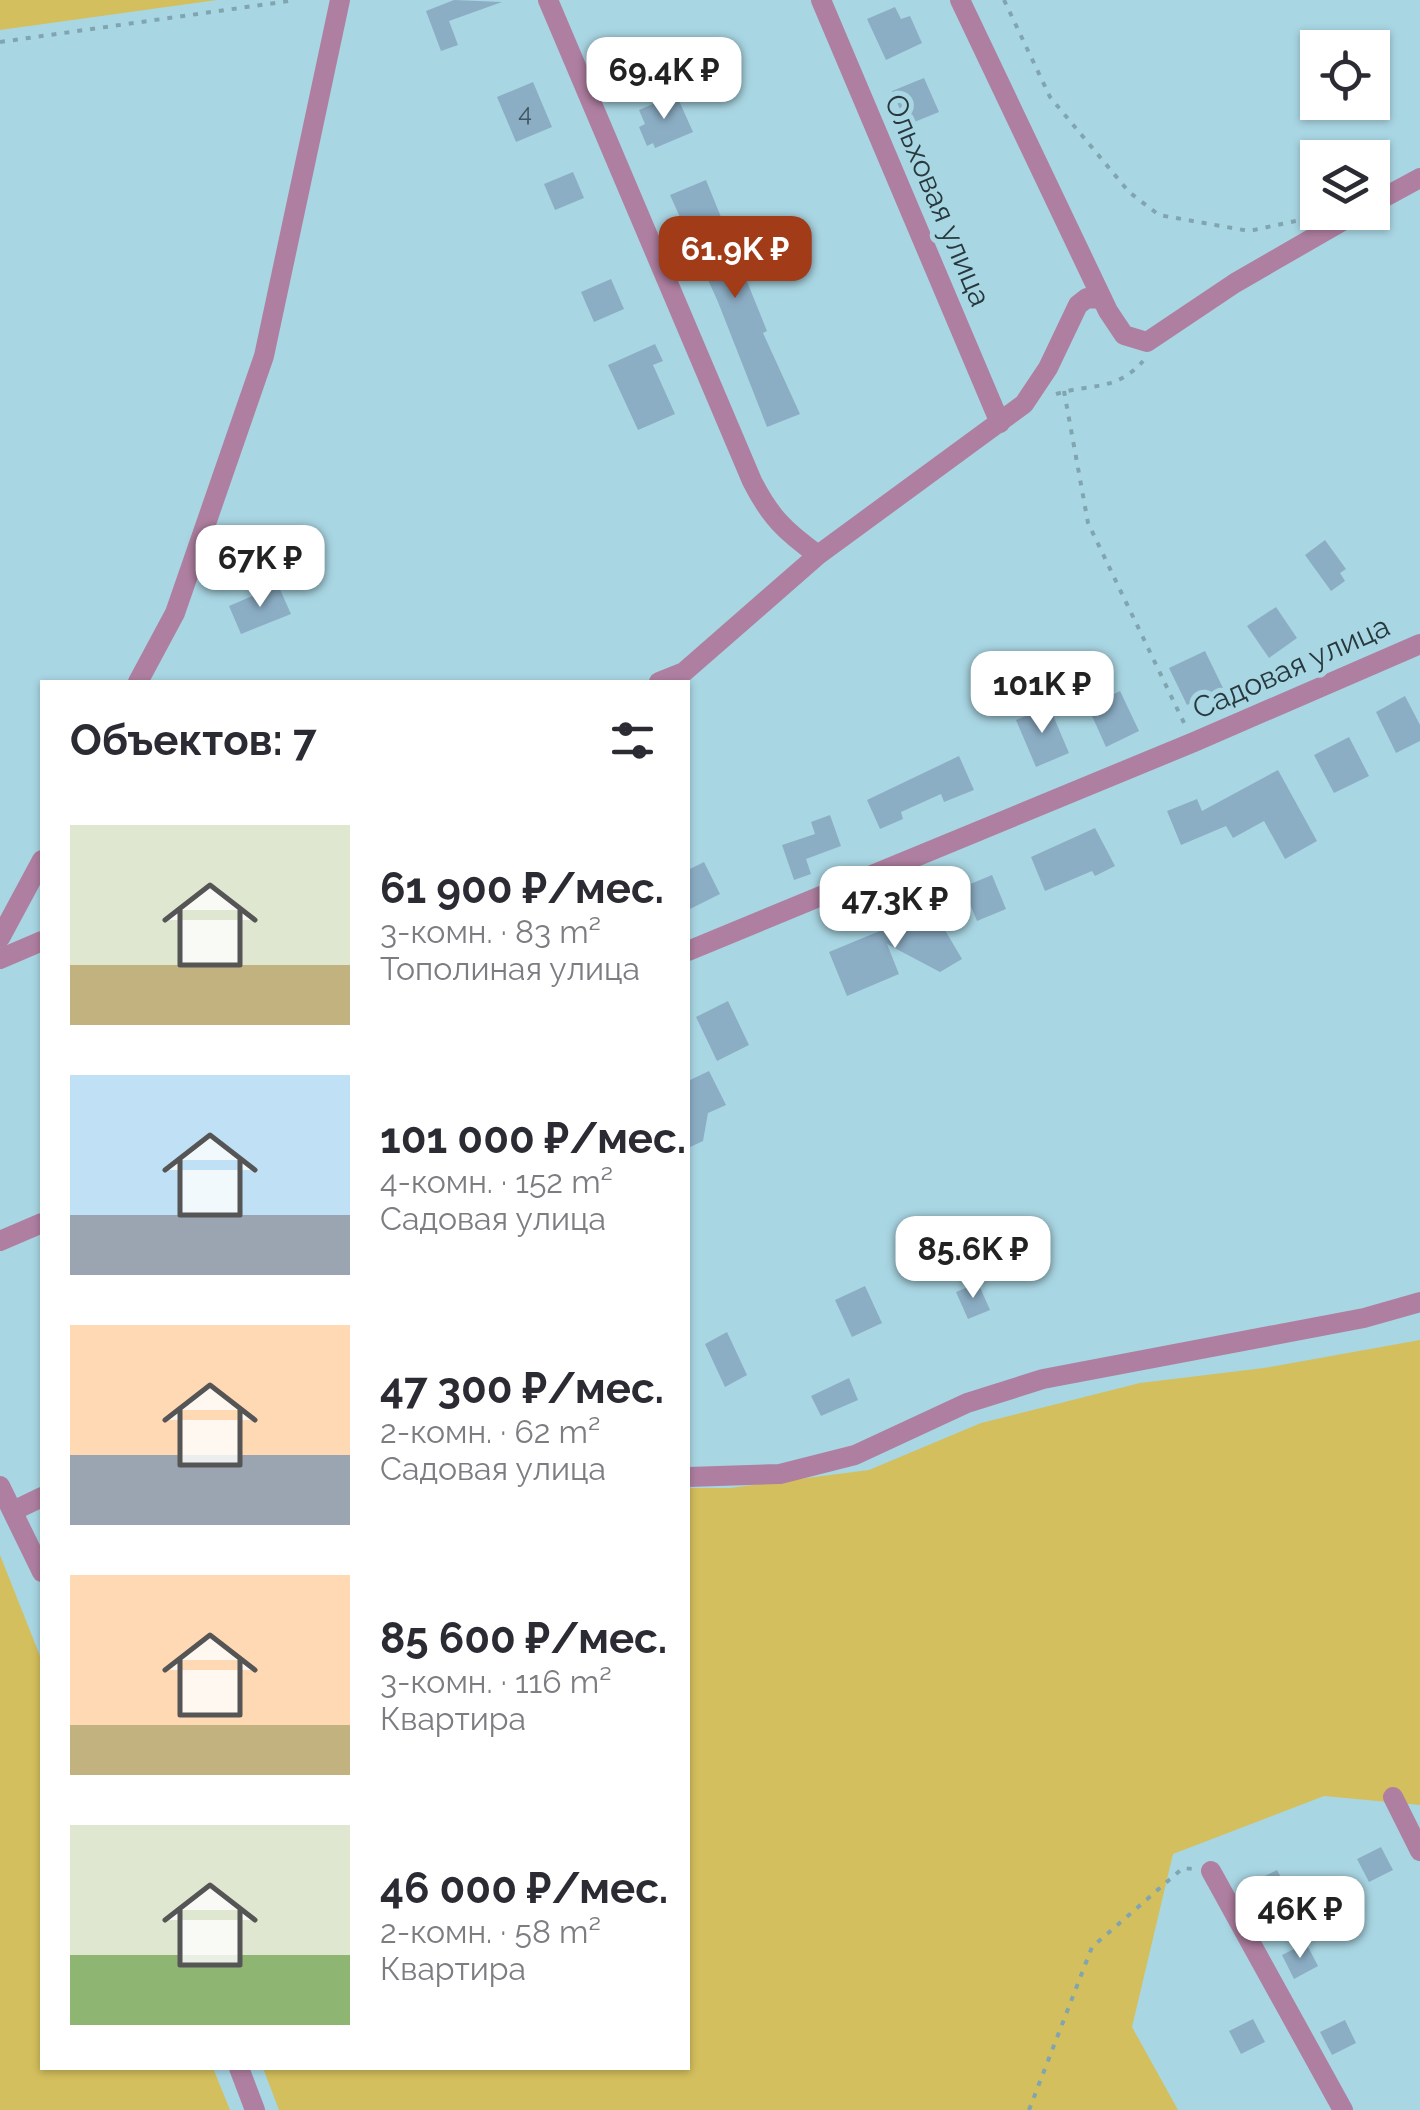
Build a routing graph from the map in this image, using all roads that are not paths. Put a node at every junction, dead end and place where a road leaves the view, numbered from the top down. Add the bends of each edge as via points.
1 (340, 0) edge
2 (548, 0) edge
3 (822, 0) edge
4 (960, 0) edge
5 (1420, 178) edge
6 (1390, 194) edge
7 (1328, 230) edge
8 (1102, 299) junction
9 (1000, 423) junction
10 (818, 556) junction
11 (1420, 644) edge
12 (139, 680) edge
13 (664, 680) edge
14 (40, 864) edge
15 (0, 938) edge
16 (40, 942) edge
17 (690, 950) edge
18 (0, 959) edge
19 (40, 1224) edge
20 (0, 1241) edge
21 (1420, 1302) edge
22 (690, 1476) edge
23 (0, 1486) edge
24 (40, 1498) edge
25 (13, 1511) junction
26 (40, 1568) edge
27 (1420, 1803) edge
28 (1420, 1851) edge
29 (1211, 1871) road end
30 (241, 2070) edge
31 (254, 2110) edge
32 (1343, 2110) edge

1 - 12 street via 264,356 175,613
2 - 10 street via 752,481 767,511
3 - 9 street, Ольховая улица
4 - 8 street
5 - 6 street
7 - 8 street via 1147,342 1124,335
8 - 9 street via 1078,305 1048,368 1024,404
9 - 10 street
10 - 13 street via 684,672
11 - 17 street, Садовая улица
14 - 15 street
16 - 18 street
19 - 20 street
21 - 22 street via 1043,1379 968,1403 855,1455 780,1474
23 - 25 street
24 - 25 street
25 - 26 street
27 - 28 street via 1392,1798
29 - 32 street
30 - 31 street

